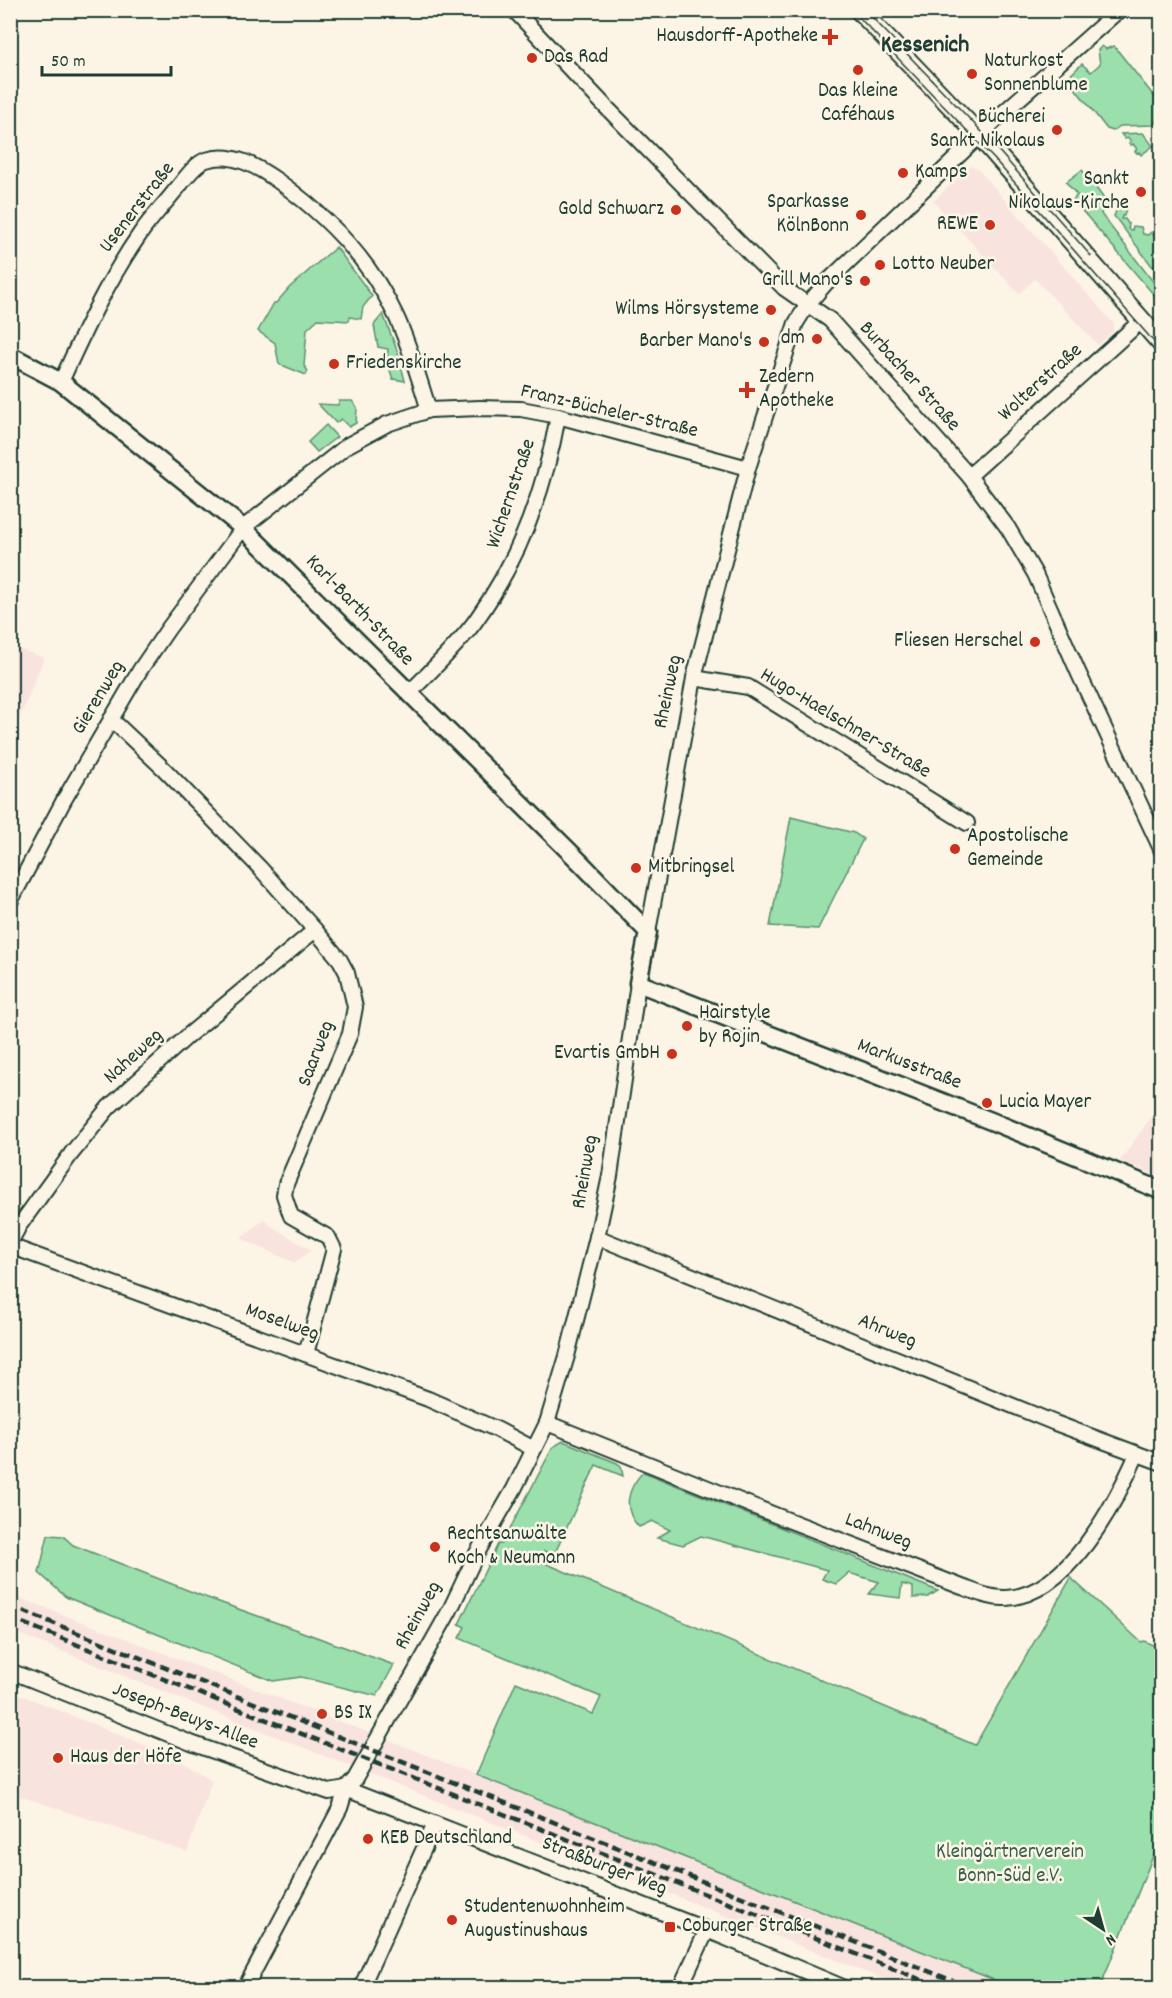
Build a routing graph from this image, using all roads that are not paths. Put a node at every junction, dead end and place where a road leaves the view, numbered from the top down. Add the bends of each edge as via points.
1 (514, 10) edge
2 (859, 10) edge
3 (1119, 10) edge
4 (980, 136) junction
5 (808, 304) junction
6 (1141, 321) junction
7 (1161, 344) edge
8 (10, 355) edge
9 (61, 382) junction
10 (429, 410) junction
11 (558, 416) junction
12 (748, 468) junction
13 (969, 476) junction
14 (243, 528) junction
15 (694, 678) junction
16 (409, 693) junction
17 (111, 719) junction
18 (967, 824) dead end
19 (1161, 851) edge
20 (10, 902) edge
21 (315, 930) junction
22 (648, 932) junction
23 (638, 983) junction
24 (1161, 1191) edge
25 (597, 1237) junction
26 (10, 1244) edge
27 (306, 1354) junction
28 (547, 1423) junction
29 (534, 1449) junction
30 (1137, 1454) junction
31 (1161, 1463) edge
32 (10, 1671) edge
33 (346, 1789) junction
34 (435, 1824) junction
35 (707, 1930) junction
36 (250, 1986) edge
37 (361, 1988) edge
38 (680, 1988) edge
39 (845, 1988) edge

1 - 5 street, Burbacher Straße via 784,288
2 - 4 main road
3 - 4 street, Rheinweg
4 - 5 street, Rheinweg
4 - 6 main road
5 - 12 street, Rheinweg via 796,323
5 - 13 street, Burbacher Straße via 830,320
6 - 7 main road
6 - 13 street, Wolterstraße
8 - 9 street, Karl-Barth-Straße
9 - 10 street, Usenerstraße via 112,277 141,232 188,175 205,160 224,158 264,171 315,208 347,241 397,317
9 - 14 street, Karl-Barth-Straße
10 - 11 street, Franz-Bücheler-Straße via 521,409
10 - 14 street, Franz-Bücheler-Straße via 387,424 348,446
11 - 12 street, Franz-Bücheler-Straße
11 - 16 street, Wichernstraße via 542,486 503,579 473,624
12 - 15 street, Rheinweg
13 - 19 street, Burbacher Straße via 1008,528 1035,574
14 - 16 street, Karl-Barth-Straße
14 - 17 street, Gierenweg via 168,629
15 - 18 street, Hugo-Haelschner-Straße via 748,687
15 - 22 street, Rheinweg
16 - 22 street, Karl-Barth-Straße
17 - 20 street, Gierenweg
17 - 21 street, Saarweg via 217,822
21 - 26 street, Naheweg via 109,1107 71,1154
21 - 27 street, Saarweg via 347,973 355,1007 350,1034 284,1195 291,1216 328,1237 334,1250
22 - 23 street, Rheinweg
23 - 24 street, Markusstraße
23 - 25 street, Rheinweg via 610,1176
25 - 28 street, Rheinweg
25 - 30 street, Ahrweg
26 - 27 street, Moselweg
27 - 29 street, Moselweg via 428,1399
28 - 29 street, Rheinweg
28 - 30 street, Lahnweg via 940,1579 986,1596 1004,1598 1037,1589 1067,1567 1102,1521
29 - 33 street, Rheinweg via 450,1610
30 - 31 street, Ahrweg
32 - 33 street, Joseph-Beuys-Allee via 328,1792
33 - 34 street, Straßburger Weg
33 - 36 street, Rheinweg
34 - 35 street, Straßburger Weg
34 - 37 street
35 - 38 street
35 - 39 street, Straßburger Weg

